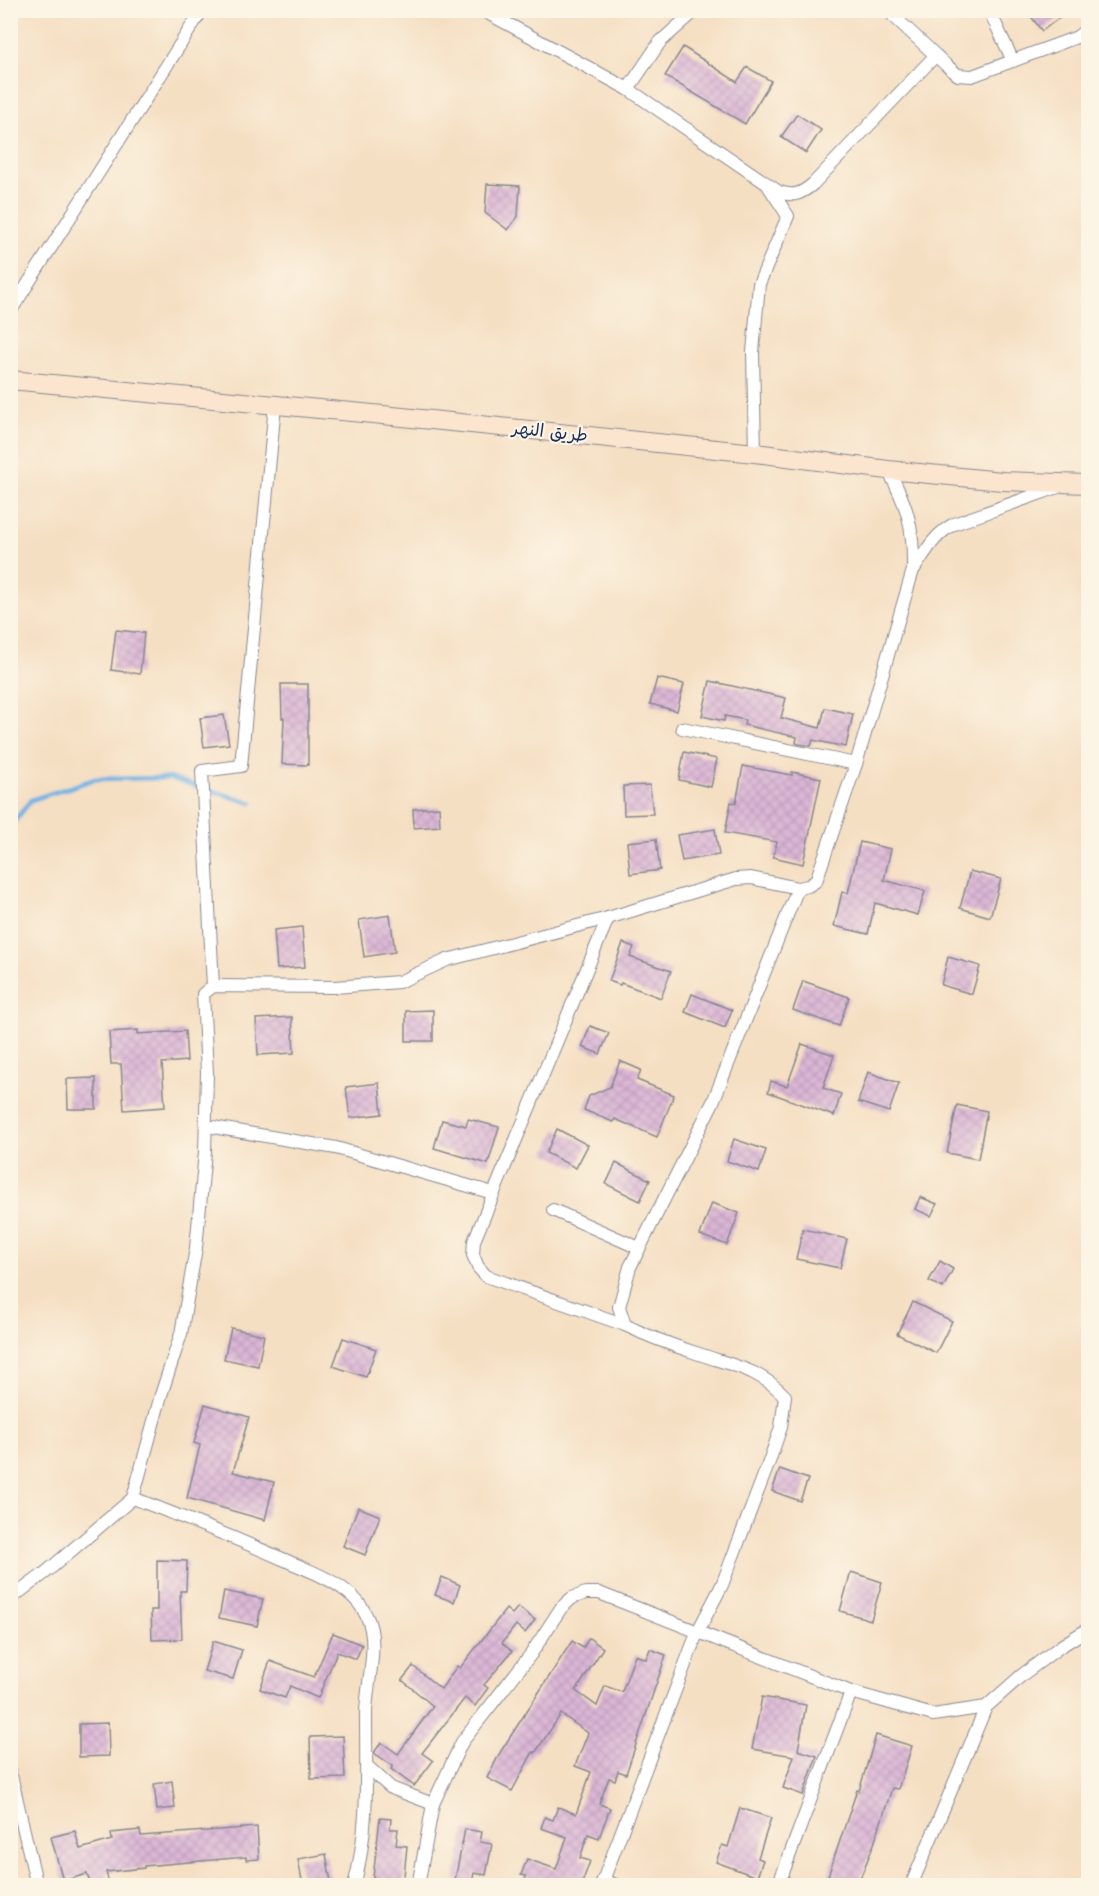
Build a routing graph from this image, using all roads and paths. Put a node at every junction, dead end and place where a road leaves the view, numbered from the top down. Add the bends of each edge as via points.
1 (202, 10) edge
2 (482, 10) edge
3 (696, 10) edge
4 (887, 10) edge
5 (989, 10) edge
6 (1089, 25) edge
7 (1077, 37) junction
8 (1089, 43) edge
9 (934, 56) junction
10 (1013, 60) junction
11 (628, 89) junction
12 (767, 184) junction
13 (10, 312) edge
14 (10, 380) edge
15 (275, 405) junction
16 (755, 453) junction
17 (888, 470) junction
18 (1070, 483) junction
19 (1089, 484) edge
20 (913, 570) junction
21 (682, 728) dead end
22 (856, 764) junction
23 (798, 888) junction
24 (608, 918) junction
25 (213, 986) junction
26 (213, 1127) dead end
27 (493, 1193) junction
28 (553, 1210) dead end
29 (639, 1248) junction
30 (625, 1324) junction
31 (134, 1498) junction
32 (10, 1599) edge
33 (1089, 1629) edge
34 (697, 1633) junction
35 (851, 1692) junction
36 (986, 1707) junction
37 (368, 1767) junction
38 (10, 1771) edge
39 (433, 1804) junction
40 (602, 1883) edge
41 (37, 1886) edge
42 (354, 1886) edge
43 (418, 1886) edge
44 (618, 1886) edge
45 (778, 1886) edge
46 (910, 1886) edge

1 - 13 street
2 - 11 street
3 - 11 street via 660,42
4 - 9 street
5 - 10 street
6 - 7 street
7 - 8 street
7 - 10 street
9 - 10 street via 958,75 972,76
9 - 12 street via 804,191 788,195
11 - 12 street
12 - 16 street via 788,216 759,284 753,352
14 - 15 main road, طريق النهر
15 - 16 main road, طريق النهر
15 - 25 street via 241,766 202,771
16 - 17 main road, طريق النهر
17 - 18 main road, طريق النهر
17 - 20 street via 909,517 914,541
18 - 19 main road, طريق النهر
18 - 20 street via 954,524 942,531
20 - 22 street
21 - 22 street
22 - 23 street via 816,881
23 - 24 street via 751,878 736,879
23 - 29 street via 713,1102
24 - 25 street via 447,960 399,982 335,987
24 - 27 street
25 - 31 street via 203,994 205,1152 196,1248 181,1334
26 - 27 street via 336,1148
27 - 30 street via 474,1241 473,1255 486,1276
28 - 29 street
29 - 30 street via 619,1307
30 - 34 street via 663,1342 741,1367 771,1381 785,1396 769,1462 722,1585
31 - 32 street
31 - 37 street via 327,1579 358,1602 372,1634 366,1716
33 - 36 street via 1022,1675
34 - 35 street
34 - 39 street via 599,1593 572,1598 462,1742
34 - 40 street
35 - 36 street via 933,1715
35 - 45 street
36 - 46 street
37 - 39 street via 391,1788
37 - 42 street via 366,1827
38 - 41 street
39 - 43 street
40 - 44 street

